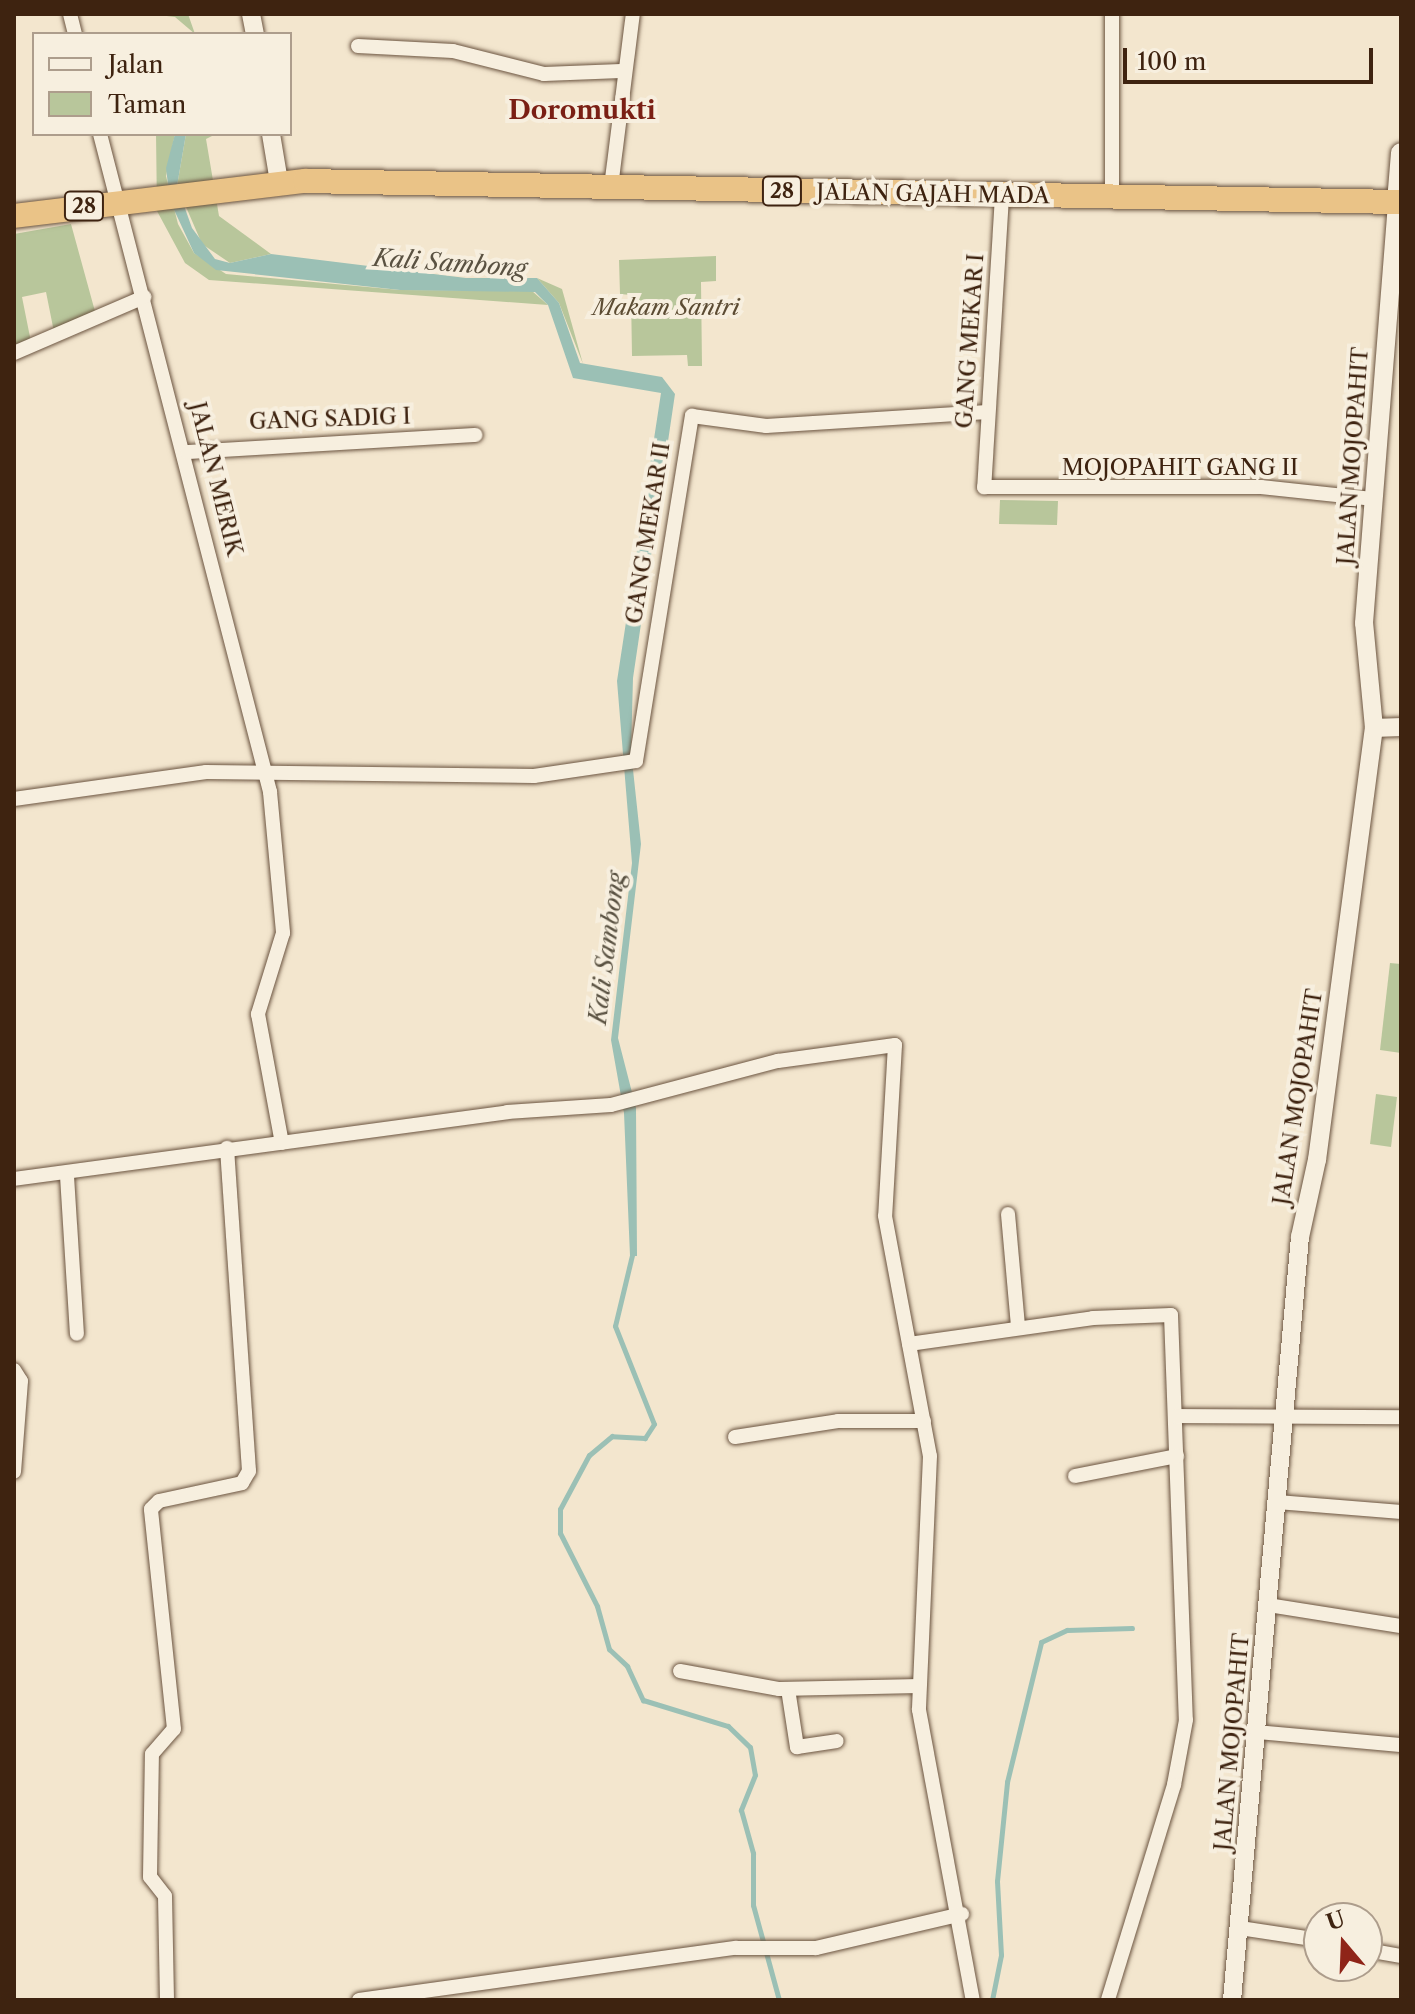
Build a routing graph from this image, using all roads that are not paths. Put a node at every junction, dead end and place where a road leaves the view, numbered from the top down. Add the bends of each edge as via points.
1 (633, 14) edge
2 (1112, 14) edge
3 (358, 46) dead end
4 (621, 71) junction
5 (101, 136) edge
6 (271, 136) edge
7 (1401, 153) edge
8 (279, 182) junction
9 (611, 187) junction
10 (1002, 196) junction
11 (1112, 198) junction
12 (117, 201) junction
13 (1399, 202) edge
14 (14, 216) edge
15 (144, 297) junction
16 (14, 353) edge
17 (988, 412) junction
18 (476, 435) dead end
19 (187, 452) junction
20 (986, 488) joint
21 (1374, 499) junction
22 (1401, 727) edge
23 (1374, 728) junction
24 (265, 770) junction
25 (14, 799) edge
26 (282, 1143) junction
27 (227, 1148) junction
28 (67, 1176) junction
29 (14, 1179) edge
30 (1008, 1214) dead end
31 (1018, 1327) junction
32 (77, 1334) dead end
33 (909, 1344) junction
34 (14, 1370) edge
35 (1283, 1412) junction
36 (1176, 1416) junction
37 (1401, 1417) edge
38 (924, 1421) junction
39 (735, 1437) dead end
40 (1177, 1456) junction
41 (14, 1472) edge
42 (1075, 1476) dead end
43 (1278, 1502) junction
44 (1401, 1512) edge
45 (1268, 1605) junction
46 (1401, 1626) edge
47 (680, 1671) dead end
48 (919, 1686) junction
49 (788, 1689) junction
50 (1257, 1732) junction
51 (837, 1741) dead end
52 (1401, 1745) edge
53 (962, 1914) junction
54 (1240, 1928) junction
55 (1303, 1938) edge
56 (167, 2000) edge
57 (359, 2000) edge
58 (973, 2000) edge
59 (1108, 2000) edge
60 (1232, 2000) edge

1 - 4 street
2 - 11 street
3 - 4 street via 453,51 544,74
4 - 9 street
5 - 12 street, JALAN MERIK
6 - 8 street
7 - 13 main road
8 - 9 highway, JALAN GAJAH MADA / 28
8 - 12 highway, JALAN GAJAH MADA / 28
9 - 10 highway, JALAN GAJAH MADA / 28
10 - 11 highway, JALAN GAJAH MADA / 28
10 - 17 street, GANG MEKAR I
11 - 13 highway, JALAN GAJAH MADA / 28
12 - 14 highway, 28
12 - 15 street, JALAN MERIK
13 - 21 street, JALAN MOJOPAHIT
15 - 16 street
15 - 19 street, JALAN MERIK
17 - 20 street, GANG MEKAR I
17 - 24 street, GANG MEKAR II via 766,426 692,416 636,761 501,777
18 - 19 street, GANG SADIG I
19 - 24 street, JALAN MERIK
20 - 21 street, MOJOPAHIT GANG II via 1269,487
21 - 23 street, JALAN MOJOPAHIT via 1363,638
22 - 23 street
23 - 35 street, JALAN MOJOPAHIT via 1317,1160 1300,1237
24 - 25 street via 150,776
24 - 26 street, JALAN MERIK via 283,933 258,1014
26 - 27 street
26 - 33 street via 507,1112 611,1105 792,1058 895,1045 885,1216
27 - 28 street
27 - 56 street via 249,1471 242,1483 159,1501 151,1509 174,1729 152,1754 150,1818 150,1877 165,1896
28 - 29 street
28 - 32 street
30 - 31 street
31 - 33 street
31 - 36 street via 1171,1315
33 - 38 street
34 - 41 street via 21,1381
35 - 36 street
35 - 37 street
35 - 43 street, JALAN MOJOPAHIT
36 - 40 street
38 - 39 street via 838,1421
38 - 48 street via 929,1482
40 - 42 street
40 - 59 street via 1186,1720 1174,1785
43 - 44 street
43 - 45 street, JALAN MOJOPAHIT
45 - 46 street
45 - 50 street, JALAN MOJOPAHIT
47 - 49 street
48 - 49 street
48 - 53 street via 921,1729
49 - 51 street via 797,1747
50 - 52 street
50 - 54 street, JALAN MOJOPAHIT
53 - 57 street via 816,1948 750,1947
53 - 58 street
54 - 55 street
54 - 60 street, JALAN MOJOPAHIT

